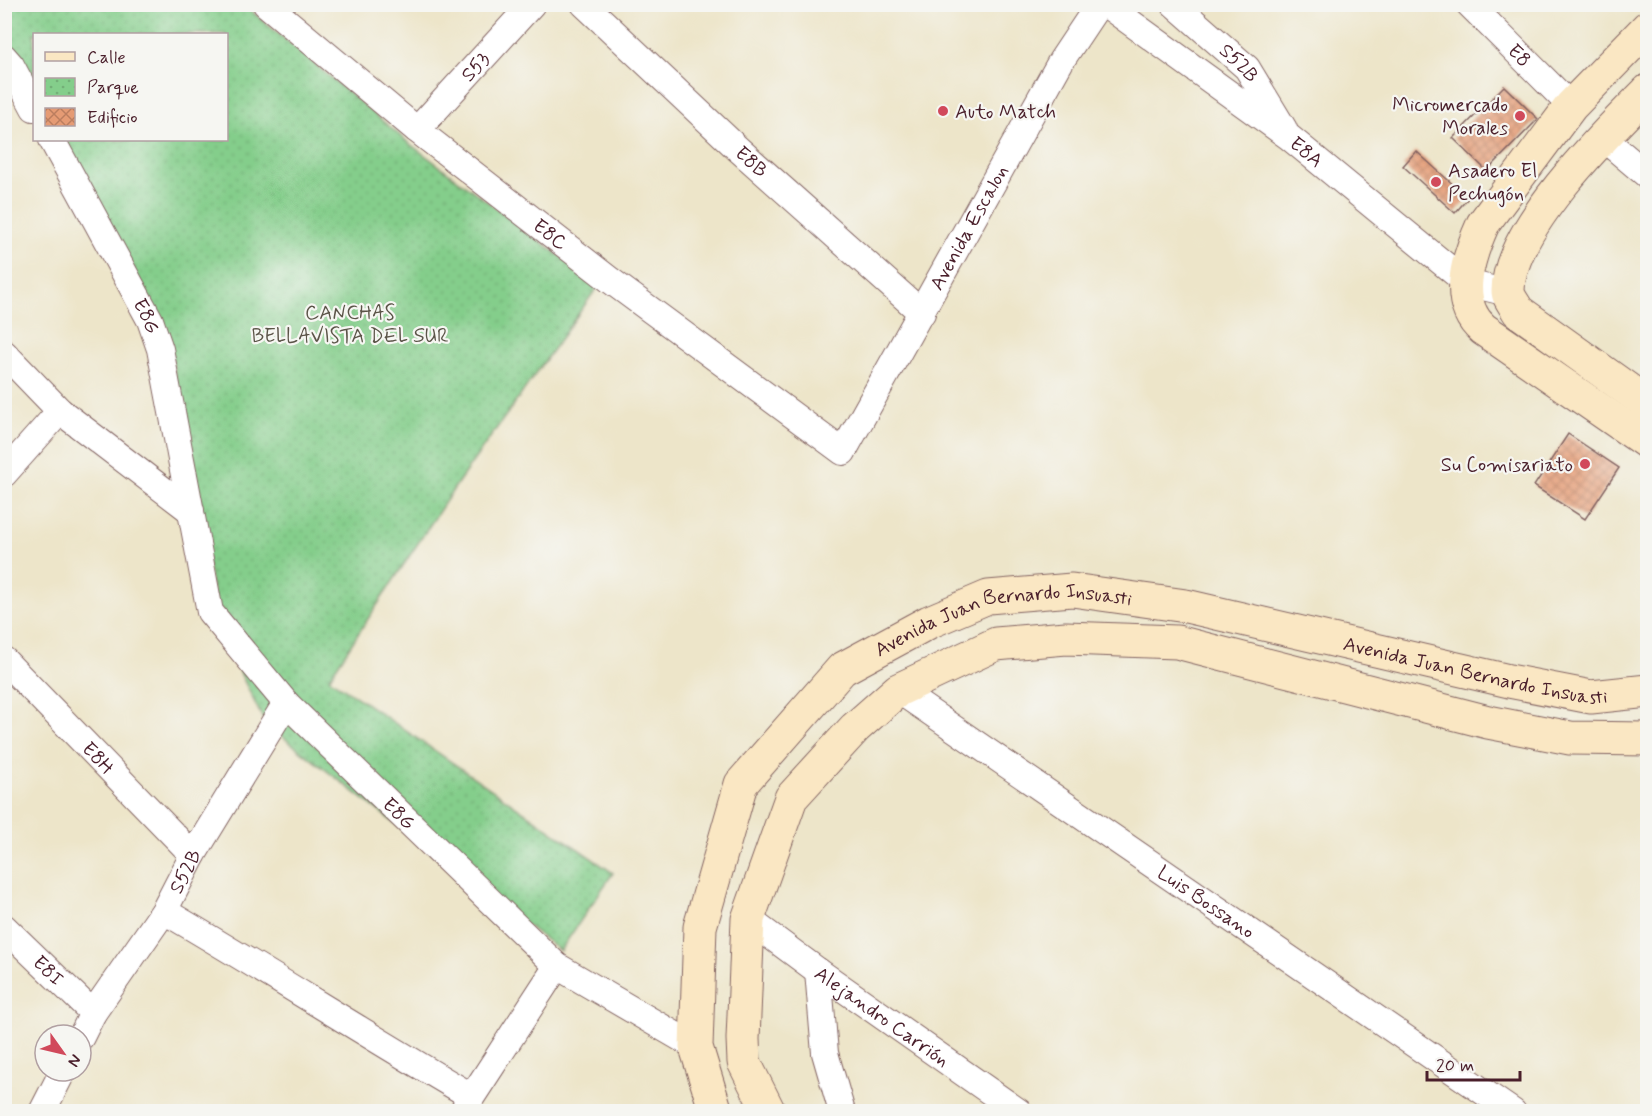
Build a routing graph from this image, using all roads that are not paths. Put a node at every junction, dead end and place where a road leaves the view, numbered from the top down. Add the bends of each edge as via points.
1 (266, 4) edge
2 (532, 4) edge
3 (584, 4) edge
4 (1099, 4) edge
5 (1105, 4) edge
6 (1174, 4) edge
7 (1469, 4) edge
8 (1647, 27) edge
9 (7, 65) edge
10 (1647, 91) edge
11 (33, 106) edge
12 (1571, 106) junction
13 (417, 130) junction
14 (1289, 137) junction
15 (1602, 137) junction
16 (53, 141) edge
17 (1647, 176) edge
18 (1467, 283) junction
19 (1508, 293) junction
20 (922, 312) junction
21 (4, 353) edge
22 (1647, 404) edge
23 (60, 411) junction
24 (1647, 443) edge
25 (843, 452) joint
26 (4, 474) edge
27 (191, 511) junction
28 (4, 660) edge
29 (898, 690) junction
30 (1647, 691) edge
31 (286, 703) junction
32 (1647, 739) edge
33 (193, 855) junction
34 (164, 911) junction
35 (748, 919) junction
36 (4, 927) edge
37 (557, 966) junction
38 (818, 971) junction
39 (93, 1013) junction
40 (88, 1023) edge
41 (743, 1039) junction
42 (696, 1047) junction
43 (57, 1083) edge
44 (467, 1104) edge
45 (42, 1112) edge
46 (716, 1112) edge
47 (769, 1112) edge
48 (842, 1112) edge
49 (1019, 1112) edge
50 (1513, 1112) edge

1 - 13 street, E8C
2 - 13 street, S53
3 - 20 street, E8B via 745,156
4 - 20 street, Avenida Escalon via 1060,61
5 - 14 street, E8A
6 - 14 street, S52B via 1247,68
7 - 12 street, E8
8 - 12 main road
9 - 11 street
10 - 15 main road
12 - 18 main road via 1483,224 1473,246
13 - 25 street, E8C via 610,280
14 - 18 street, E8A
15 - 17 street
15 - 19 main road via 1536,219 1514,259
16 - 27 street, E8G via 150,320 160,349
18 - 19 street, E8A
18 - 24 main road via 1466,302 1477,324
19 - 22 main road via 1518,311
20 - 25 street, Avenida Escalon
21 - 23 street
23 - 26 street
23 - 27 street
27 - 31 street, E8G via 210,612
28 - 33 street, E8H
29 - 32 main road, Avenida Juan Bernardo Insuasti via 996,644 1066,638 1177,642 1488,722 1570,738
29 - 35 main road, Avenida Juan Bernardo Insuasti via 855,729 791,798
29 - 50 street, Luis Bossano
30 - 42 main road, Avenida Juan Bernardo Insuasti via 1591,697 1186,606 1072,590 988,597 929,622 842,669 741,784 700,927
31 - 33 street, S52B
31 - 37 street, E8G
33 - 34 street, S52B
34 - 39 street, S52B
34 - 44 street via 389,1048
35 - 38 street, Alejandro Carrión
35 - 41 main road, Avenida Juan Bernardo Insuasti
36 - 39 street, E8I
37 - 42 street, E8G
37 - 44 street
38 - 48 street via 825,1053
38 - 49 street, Alejandro Carrión
39 - 40 street, S52B
41 - 42 main road
41 - 47 main road, Avenida Juan Bernardo Insuasti via 744,1062
42 - 46 main road, Avenida Juan Bernardo Insuasti
43 - 45 street

